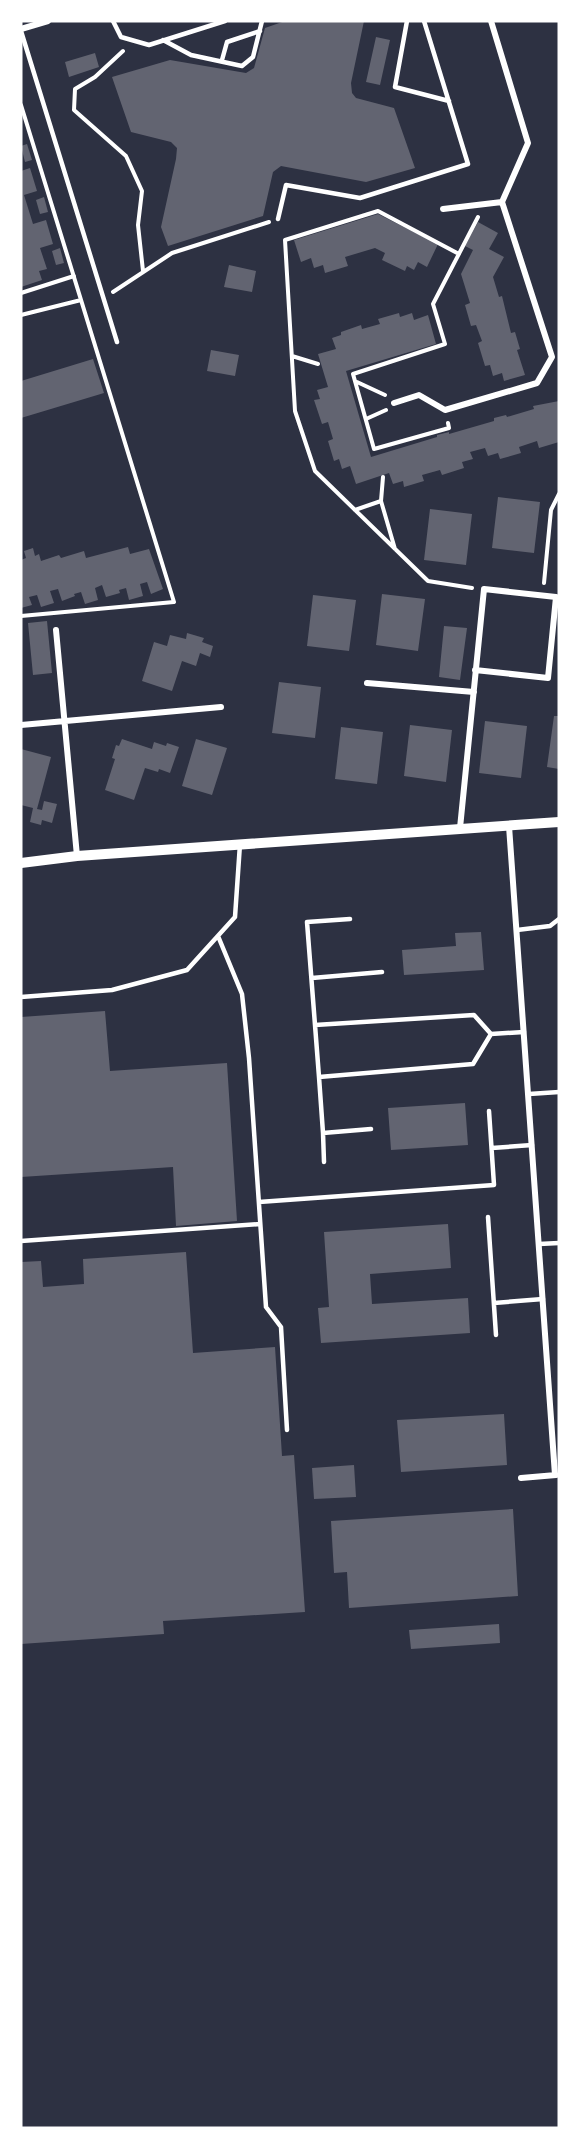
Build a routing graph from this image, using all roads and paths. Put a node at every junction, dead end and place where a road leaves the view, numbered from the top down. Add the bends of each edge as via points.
1 (48, 21) edge
2 (113, 21) edge
3 (225, 21) edge
4 (262, 21) edge
5 (407, 21) edge
6 (424, 21) edge
7 (491, 21) edge
8 (21, 30) edge
9 (260, 31) junction
10 (163, 40) junction
11 (135, 41) junction
12 (222, 60) junction
13 (449, 101) junction
14 (21, 105) edge
15 (502, 202) junction
16 (484, 204) junction
17 (443, 209) dead end
18 (278, 219) joint
19 (459, 254) junction
20 (143, 271) junction
21 (74, 276) junction
22 (21, 293) edge
23 (104, 299) junction
24 (81, 300) junction
25 (21, 315) edge
26 (117, 342) dead end
27 (292, 356) junction
28 (318, 363) dead end
29 (347, 372) dead end
30 (353, 374) junction
31 (356, 382) junction
32 (394, 404) junction
33 (445, 410) junction
34 (366, 419) junction
35 (383, 477) dead end
36 (559, 494) edge
37 (381, 501) junction
38 (355, 510) junction
39 (396, 549) junction
40 (484, 589) junction
41 (543, 595) junction
42 (21, 616) edge
43 (56, 630) dead end
44 (476, 670) junction
45 (367, 682) dead end
46 (474, 692) junction
47 (221, 707) dead end
48 (65, 721) junction
49 (21, 725) edge
50 (559, 822) edge
51 (509, 825) junction
52 (460, 828) junction
53 (240, 844) junction
54 (77, 856) junction
55 (21, 863) edge
56 (350, 919) dead end
57 (559, 919) edge
58 (517, 930) junction
59 (218, 936) junction
60 (382, 972) dead end
61 (312, 978) junction
62 (21, 997) edge
63 (315, 1025) junction
64 (524, 1032) junction
65 (491, 1034) junction
66 (319, 1077) junction
67 (559, 1092) edge
68 (529, 1094) junction
69 (489, 1111) dead end
70 (371, 1129) dead end
71 (322, 1133) junction
72 (532, 1146) junction
73 (492, 1148) junction
74 (324, 1162) dead end
75 (259, 1202) junction
76 (488, 1217) dead end
77 (260, 1224) junction
78 (21, 1241) edge
79 (559, 1243) edge
80 (539, 1244) junction
81 (543, 1299) junction
82 (494, 1303) junction
83 (496, 1335) dead end
84 (287, 1430) dead end
85 (557, 1475) edge
86 (521, 1478) dead end

1 - 8 street
2 - 11 lane via 121,37
3 - 10 lane
4 - 9 lane
5 - 13 lane via 395,87
6 - 13 lane
7 - 15 street via 528,143
8 - 23 lane
9 - 12 lane via 227,42
9 - 12 lane via 254,57 242,66
10 - 11 lane via 149,45
10 - 12 lane via 191,55
11 - 20 path via 95,77 75,89 74,110 126,156 142,191 138,225
13 - 18 lane via 468,164 360,198 286,185
14 - 21 path
15 - 16 street
15 - 33 street via 552,357 537,384
16 - 17 street
16 - 19 path
18 - 20 path via 172,253
19 - 27 path via 378,211 285,240
19 - 30 path via 433,304 445,344
20 - 23 path
21 - 22 path
21 - 24 path
23 - 26 lane
24 - 25 path
24 - 42 path via 174,602
27 - 28 path
27 - 38 path via 295,411 315,471
29 - 30 path
30 - 31 path
31 - 32 path via 384,394
31 - 34 path
32 - 33 street via 419,395
32 - 34 path
33 - 34 path via 449,428 385,449 374,449
35 - 37 path
36 - 41 path via 552,510
37 - 38 path
37 - 39 path
38 - 39 path
39 - 40 path via 428,581
40 - 41 street
40 - 44 street
41 - 44 street via 556,597 548,678
43 - 48 street
44 - 46 street
45 - 46 street
46 - 52 street
47 - 48 street
48 - 49 street
48 - 54 street
50 - 51 street
51 - 52 street
51 - 58 street
52 - 53 street
53 - 54 street
53 - 59 lane via 235,917
54 - 55 street
56 - 61 lane via 308,922
57 - 58 lane via 550,926
58 - 64 street
59 - 62 lane via 188,970 112,990
59 - 75 lane via 242,994
60 - 61 lane
61 - 63 lane
63 - 65 lane via 474,1015
63 - 66 lane
64 - 65 lane
64 - 68 street
65 - 66 lane via 473,1064
66 - 71 lane
67 - 68 lane
68 - 72 street
69 - 73 lane
70 - 71 lane
71 - 74 lane
72 - 73 lane
72 - 80 street
73 - 75 lane via 494,1185
75 - 77 lane
76 - 82 lane
77 - 78 lane
77 - 84 lane via 266,1307 280,1327
79 - 80 lane
80 - 81 street
81 - 82 lane
81 - 85 street
82 - 83 lane
85 - 86 street

